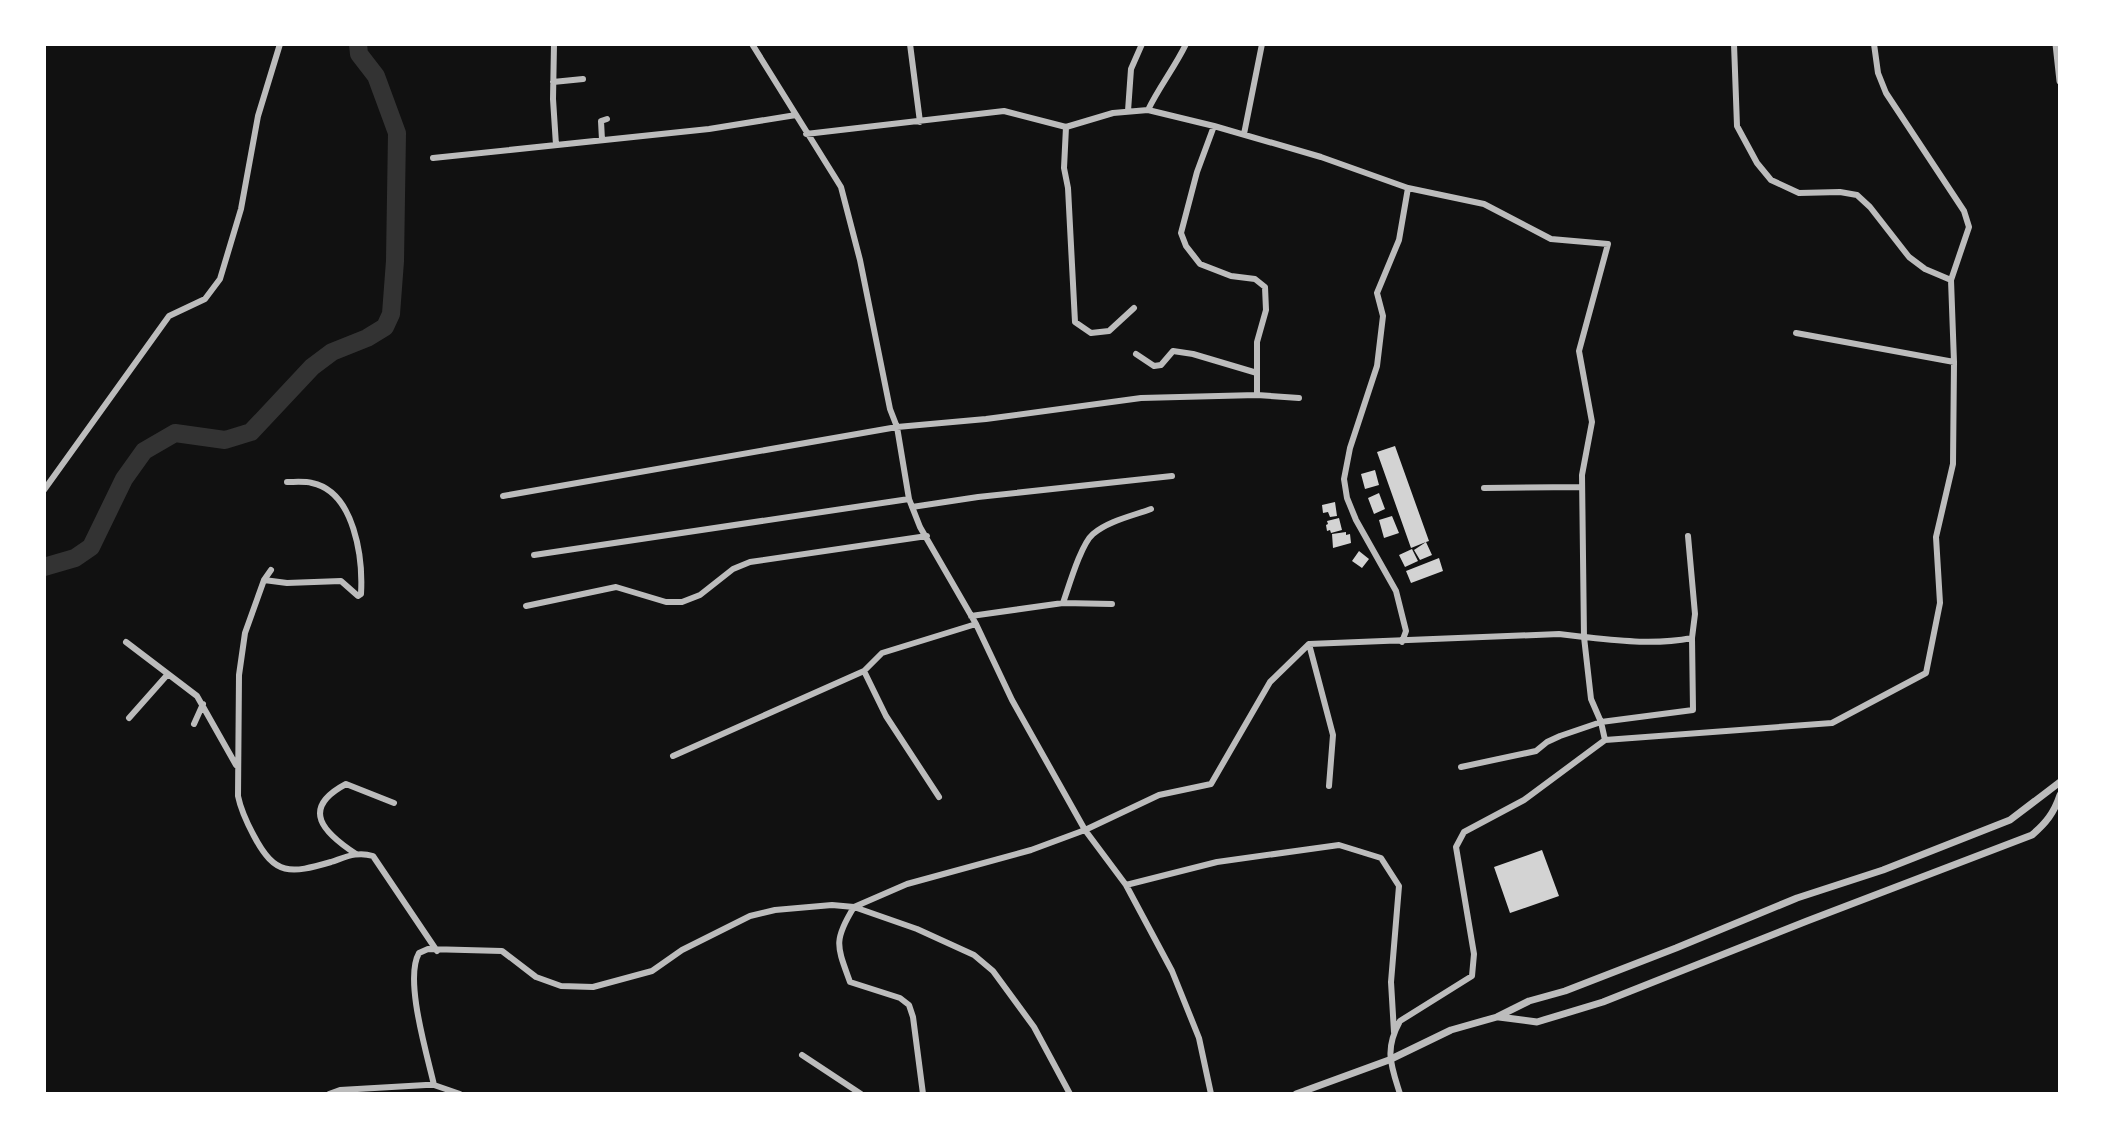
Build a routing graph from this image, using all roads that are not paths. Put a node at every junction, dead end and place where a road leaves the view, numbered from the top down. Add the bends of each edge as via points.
1 (280, 44) edge
2 (554, 44) edge
3 (752, 44) edge
4 (910, 44) edge
5 (1142, 44) edge
6 (1186, 44) edge
7 (1262, 44) edge
8 (1734, 44) edge
9 (1874, 44) edge
10 (2056, 44) edge
11 (583, 79) dead end
12 (2060, 81) edge
13 (553, 82) junction
14 (1148, 110) junction
15 (1128, 111) junction
16 (796, 115) junction
17 (607, 119) dead end
18 (920, 122) junction
19 (1214, 126) junction
20 (1066, 127) junction
21 (806, 134) junction
22 (1244, 134) junction
23 (602, 140) junction
24 (556, 145) junction
25 (433, 158) dead end
26 (1408, 188) junction
27 (1951, 280) junction
28 (1134, 308) dead end
29 (1796, 333) dead end
30 (1136, 354) dead end
31 (1954, 362) junction
32 (1257, 373) junction
33 (1257, 395) junction
34 (1299, 398) dead end
35 (897, 427) junction
36 (1172, 476) dead end
37 (287, 482) dead end
38 (1582, 487) junction
39 (1484, 488) dead end
40 (44, 490) edge
41 (503, 496) dead end
42 (909, 499) junction
43 (912, 507) junction
44 (1151, 509) dead end
45 (927, 536) junction
46 (1688, 536) dead end
47 (534, 555) dead end
48 (271, 570) dead end
49 (264, 580) junction
50 (1063, 603) junction
51 (1112, 604) dead end
52 (526, 606) dead end
53 (971, 616) junction
54 (976, 624) junction
55 (1584, 637) junction
56 (1692, 638) junction
57 (126, 642) dead end
58 (1402, 642) junction
59 (1309, 644) junction
60 (864, 671) junction
61 (168, 674) junction
62 (203, 704) junction
63 (129, 718) dead end
64 (1601, 722) junction
65 (194, 724) dead end
66 (1605, 740) junction
67 (673, 756) dead end
68 (1461, 767) dead end
69 (238, 768) junction
70 (2060, 782) edge
71 (1329, 786) dead end
72 (2060, 795) edge
73 (939, 797) dead end
74 (394, 803) dead end
75 (1085, 830) junction
76 (356, 854) junction
77 (1126, 885) junction
78 (854, 907) junction
79 (437, 951) junction
80 (1497, 1017) junction
81 (1394, 1033) junction
82 (802, 1055) dead end
83 (1389, 1060) junction
84 (434, 1085) junction
85 (329, 1094) edge
86 (460, 1094) edge
87 (861, 1094) edge
88 (923, 1094) edge
89 (1070, 1094) edge
90 (1211, 1094) edge
91 (1296, 1094) edge
92 (1400, 1094) edge

1 - 40 street via 220,279 205,299 169,316
2 - 13 street
3 - 16 street
4 - 18 street
5 - 15 street via 1131,69
6 - 14 street
7 - 22 street
8 - 27 street via 1737,126 1771,180 1799,193 1857,195 1909,257
9 - 27 street via 1886,93 1964,211 1969,227
10 - 12 street
11 - 13 street
13 - 24 street
14 - 15 street
14 - 19 street
15 - 20 street
16 - 21 street
16 - 23 street
17 - 23 street via 601,121
18 - 20 street via 1004,111
18 - 21 street
19 - 22 street
19 - 32 street via 1181,233 1200,264 1255,279 1265,287
20 - 28 street via 1075,322 1091,333 1109,331
21 - 35 street via 841,187
22 - 26 street
23 - 24 street
24 - 25 street
26 - 38 street via 1484,204 1551,239 1608,244 1579,351 1592,422
26 - 58 street via 1399,240 1377,293 1383,316 1377,366 1344,479 1356,520 1396,591 1406,631
27 - 31 street
29 - 31 street
30 - 32 street via 1154,366 1173,351
31 - 66 street via 1953,464 1936,537 1940,603 1926,673 1832,723
32 - 33 street
33 - 34 street
33 - 35 street via 1141,398
35 - 41 street
35 - 42 street
36 - 43 street
37 - 49 street via 313,483 332,492 345,509 362,571 361,594 341,581
38 - 39 street
38 - 55 street
42 - 43 street
42 - 47 street
43 - 45 street
44 - 50 street via 1091,535
45 - 52 street via 750,562 682,602 616,587
45 - 53 street
46 - 56 street
48 - 49 street
49 - 69 street via 245,633 239,675
50 - 51 street
50 - 53 street
53 - 54 street
54 - 60 street via 882,653
54 - 75 street
55 - 56 street via 1634,643
55 - 58 street
55 - 64 street via 1591,699
56 - 64 street via 1693,710
57 - 61 street
58 - 59 street
59 - 71 street via 1333,735
59 - 75 street via 1270,682 1211,784 1159,795
60 - 67 street
60 - 73 street via 886,716
61 - 62 street
61 - 63 street
62 - 65 street
62 - 69 street
64 - 66 street
64 - 68 street via 1536,751
66 - 81 street via 1524,800 1464,832 1456,847 1474,954 1472,976 1400,1021
69 - 76 street via 242,814 265,857 285,870
70 - 80 street via 2010,820
72 - 80 street via 2055,811 2032,835 1603,1002 1537,1022
74 - 76 street via 346,784 323,802 325,830
75 - 77 street
75 - 78 street via 907,884
76 - 79 street via 373,856
77 - 81 street via 1217,862 1339,845 1381,858 1399,886 1391,982
77 - 90 street via 1172,971 1199,1038
78 - 79 street via 750,916 652,971 593,987 561,986 536,977 502,951
78 - 88 street via 839,936 838,951 850,982 909,1005
78 - 89 street via 974,955 993,971 1034,1027
79 - 84 street via 428,949 415,959 414,986
80 - 83 street via 1451,1030
81 - 83 street
82 - 87 street
83 - 91 street
83 - 92 street
84 - 85 street
84 - 86 street

